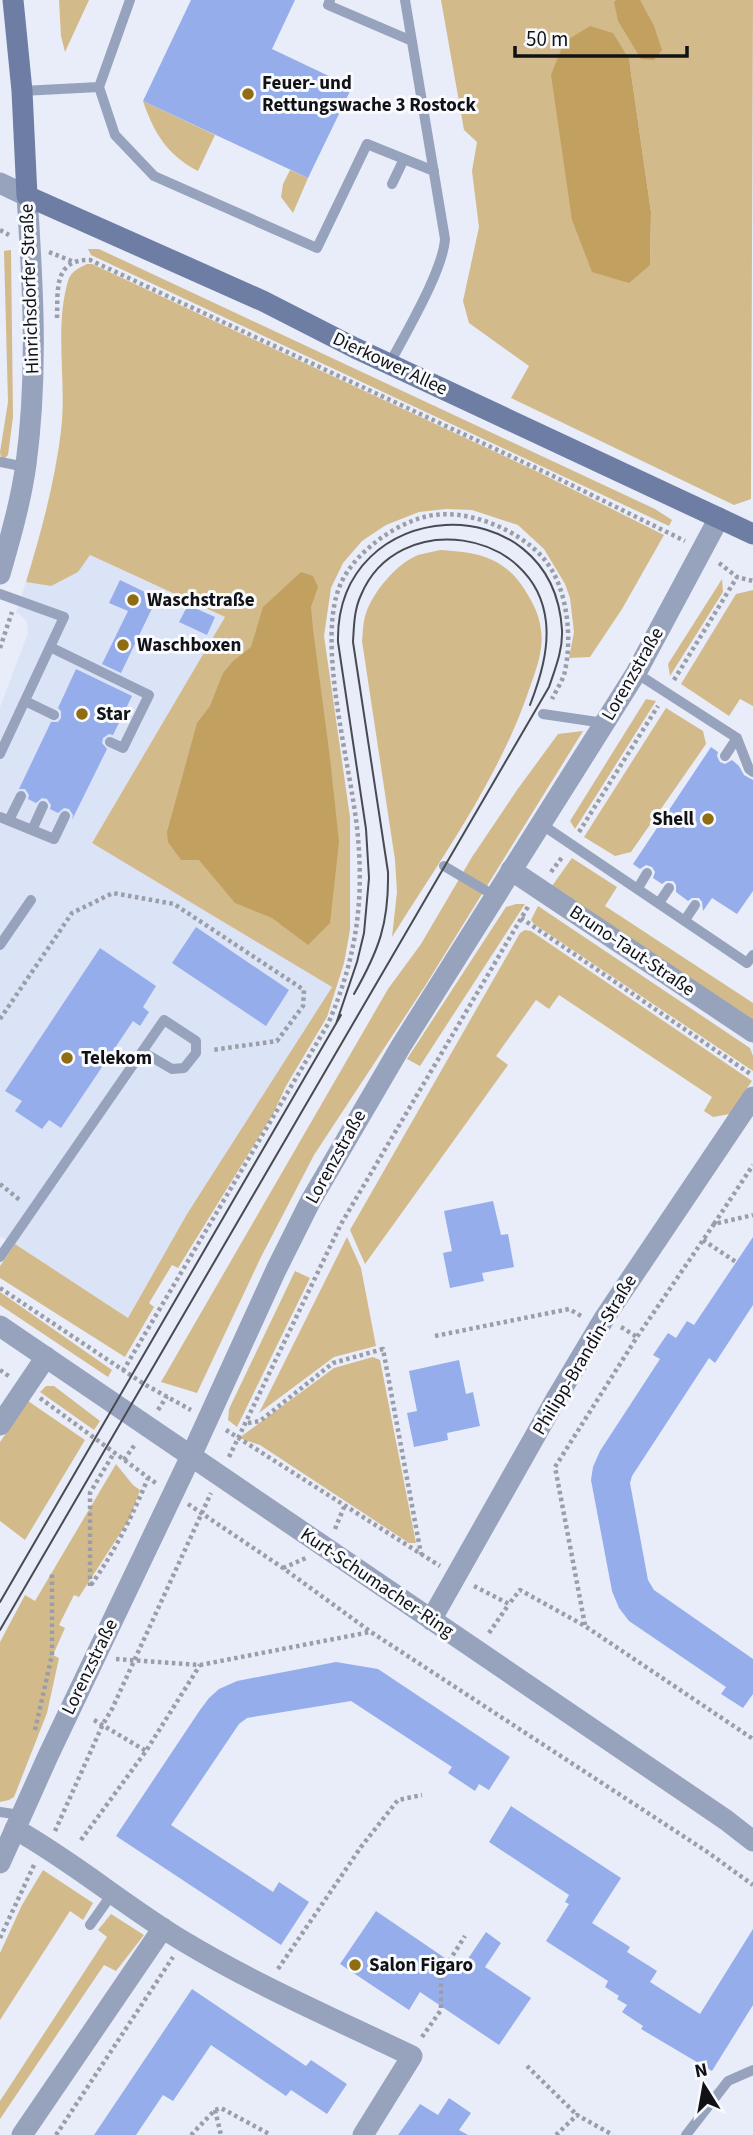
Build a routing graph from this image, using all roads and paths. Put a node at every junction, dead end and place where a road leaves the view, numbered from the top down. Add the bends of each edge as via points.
1 (13, 0) edge
2 (130, 0) edge
3 (330, 0) edge
4 (405, 0) edge
5 (412, 41) junction
6 (99, 87) junction
7 (22, 92) junction
8 (404, 159) junction
9 (434, 171) junction
10 (0, 183) edge
11 (392, 184) dead end
12 (27, 196) junction
13 (75, 262) dead end
14 (389, 365) junction
15 (0, 462) edge
16 (26, 467) junction
17 (719, 518) junction
18 (753, 534) edge
19 (702, 551) junction
20 (0, 574) edge
21 (737, 577) junction
22 (753, 581) edge
23 (0, 594) edge
24 (50, 647) junction
25 (636, 673) junction
26 (666, 692) junction
27 (25, 701) junction
28 (543, 714) joint
29 (54, 715) dead end
30 (604, 723) junction
31 (737, 738) junction
32 (110, 742) dead end
33 (0, 754) edge
34 (725, 756) dead end
35 (750, 771) edge
36 (21, 796) dead end
37 (43, 806) dead end
38 (65, 816) dead end
39 (5, 818) edge
40 (541, 824) junction
41 (32, 830) junction
42 (572, 843) junction
43 (444, 866) dead end
44 (511, 870) junction
45 (647, 873) dead end
46 (539, 888) junction
47 (638, 888) junction
48 (669, 888) dead end
49 (495, 896) junction
50 (31, 900) dead end
51 (659, 903) junction
52 (695, 905) dead end
53 (521, 918) junction
54 (685, 920) junction
55 (0, 945) edge
56 (751, 962) edge
57 (0, 1019) edge
58 (753, 1032) edge
59 (143, 1052) junction
60 (196, 1053) junction
61 (753, 1076) edge
62 (753, 1097) edge
63 (753, 1165) edge
64 (0, 1184) edge
65 (33, 1210) junction
66 (753, 1215) edge
67 (713, 1224) junction
68 (703, 1240) junction
69 (0, 1257) edge
70 (736, 1262) dead end
71 (0, 1288) edge
72 (0, 1326) edge
73 (600, 1326) junction
74 (435, 1336) dead end
75 (46, 1357) junction
76 (0, 1370) edge
77 (124, 1371) junction
78 (25, 1387) junction
79 (167, 1396) dead end
80 (247, 1424) junction
81 (0, 1425) edge
82 (114, 1453) junction
83 (191, 1456) junction
84 (124, 1460) dead end
85 (148, 1478) dead end
86 (422, 1555) junction
87 (52, 1572) dead end
88 (457, 1577) junction
89 (509, 1604) junction
90 (431, 1620) junction
91 (585, 1626) junction
92 (371, 1632) junction
93 (477, 1651) junction
94 (95, 1657) junction
95 (133, 1661) junction
96 (200, 1665) junction
97 (94, 1720) dead end
98 (103, 1724) junction
99 (753, 1739) edge
100 (32, 1743) dead end
101 (146, 1751) junction
102 (422, 1796) dead end
103 (12, 1819) edge
104 (60, 1823) dead end
105 (81, 1840) dead end
106 (753, 1841) edge
107 (0, 1863) edge
108 (34, 1864) dead end
109 (753, 1885) edge
110 (112, 1894) junction
111 (90, 1925) dead end
112 (163, 1928) junction
113 (465, 1936) dead end
114 (0, 1938) edge
115 (183, 1941) junction
116 (277, 1969) dead end
117 (412, 2056) junction
118 (752, 2059) edge
119 (527, 2066) dead end
120 (753, 2068) edge
121 (215, 2110) junction
122 (577, 2115) junction
123 (22, 2135) edge
124 (56, 2135) edge
125 (191, 2135) edge
126 (221, 2135) edge
127 (271, 2135) edge
128 (362, 2135) edge
129 (556, 2135) edge
130 (613, 2135) edge
131 (687, 2135) edge

1 - 7 main road, Hinrichsdorfer Straße
2 - 6 lane
3 - 5 lane via 328,5
4 - 5 lane
5 - 9 lane
6 - 7 lane
6 - 8 lane via 115,135 155,176 317,248 367,144
7 - 12 main road, Hinrichsdorfer Straße
8 - 9 lane
8 - 11 lane
9 - 14 lane via 445,248
10 - 12 street
12 - 14 main road, Dierkower Allee via 263,301
12 - 16 street, Hinrichsdorfer Straße via 34,374
13 - 19 path via 90,260 599,498
14 - 17 main road, Dierkower Allee
15 - 16 lane
16 - 20 street, Hinrichsdorfer Straße
17 - 18 main road, Dierkower Allee
17 - 19 street, Lorenzstraße
19 - 21 path
19 - 25 street, Lorenzstraße
21 - 22 path
21 - 26 path
23 - 24 lane via 64,617
24 - 27 lane
24 - 32 lane via 149,695 123,748
25 - 26 lane
25 - 30 street, Lorenzstraße
26 - 31 lane
26 - 42 path
27 - 29 lane
27 - 33 lane
28 - 30 lane
28 - 77 path via 564,677 569,638 565,604 545,560 524,540 493,523 463,516 425,516 393,530 364,551 342,582 331,622 358,836 361,896 353,951 328,1024
30 - 40 street, Lorenzstraße
31 - 34 lane
31 - 35 lane
36 - 39 lane
37 - 41 lane
38 - 41 lane via 54,839
39 - 41 lane
40 - 42 lane
40 - 44 street, Lorenzstraße
42 - 46 path
42 - 47 lane
43 - 49 lane
44 - 46 street, Bruno-Taut-Straße
44 - 49 street, Lorenzstraße
45 - 47 lane
46 - 53 path
46 - 58 street, Bruno-Taut-Straße
47 - 51 lane
48 - 51 lane
49 - 83 street, Lorenzstraße via 394,1056 310,1202
50 - 55 lane
51 - 54 lane
52 - 54 lane
53 - 61 path
53 - 80 path via 341,1224
54 - 56 lane
57 - 60 path via 72,913 113,893 174,904 304,990 303,1006 277,1041
59 - 60 lane via 172,1069 184,1068
59 - 60 lane via 164,1020 195,1041
59 - 65 lane
62 - 73 street, Philipp-Brandin-Straße
63 - 67 path
64 - 65 path
65 - 69 lane
66 - 67 path
67 - 68 path
68 - 70 path
68 - 91 path via 555,1467
71 - 77 path
72 - 75 street, Kurt-Schumacher-Ring
73 - 74 path via 569,1309
73 - 88 street, Philipp-Brandin-Straße
75 - 78 street
75 - 83 street, Kurt-Schumacher-Ring
76 - 78 path
77 - 79 path
78 - 81 street
78 - 82 path
80 - 86 path via 239,1438
80 - 86 path via 260,1421 333,1363 383,1349
82 - 84 path
82 - 85 path via 90,1493 90,1586 112,1555
83 - 90 street, Kurt-Schumacher-Ring
83 - 94 street, Lorenzstraße
86 - 88 path
87 - 100 path via 52,1655
88 - 89 path
88 - 90 street, Philipp-Brandin-Straße
89 - 91 path via 520,1590
89 - 93 path
90 - 93 street, Kurt-Schumacher-Ring
91 - 99 path
92 - 95 path via 201,1512
92 - 96 path
92 - 109 path
93 - 106 street, Kurt-Schumacher-Ring
94 - 95 path
94 - 103 street, Lorenzstraße
95 - 96 path
95 - 98 path
96 - 101 path
97 - 98 path
98 - 101 path
98 - 104 path
101 - 105 path
102 - 116 path via 398,1800
103 - 107 street, Lorenzstraße
103 - 110 street
108 - 114 path
110 - 111 lane
110 - 112 street
112 - 115 street
112 - 123 street
113 - 117 path via 441,1974 441,2010
115 - 117 street
115 - 124 path
117 - 128 street
118 - 120 lane
119 - 122 path
120 - 131 lane via 729,2081
121 - 125 path
121 - 126 path
121 - 127 path via 221,2108
122 - 129 path
122 - 130 path

